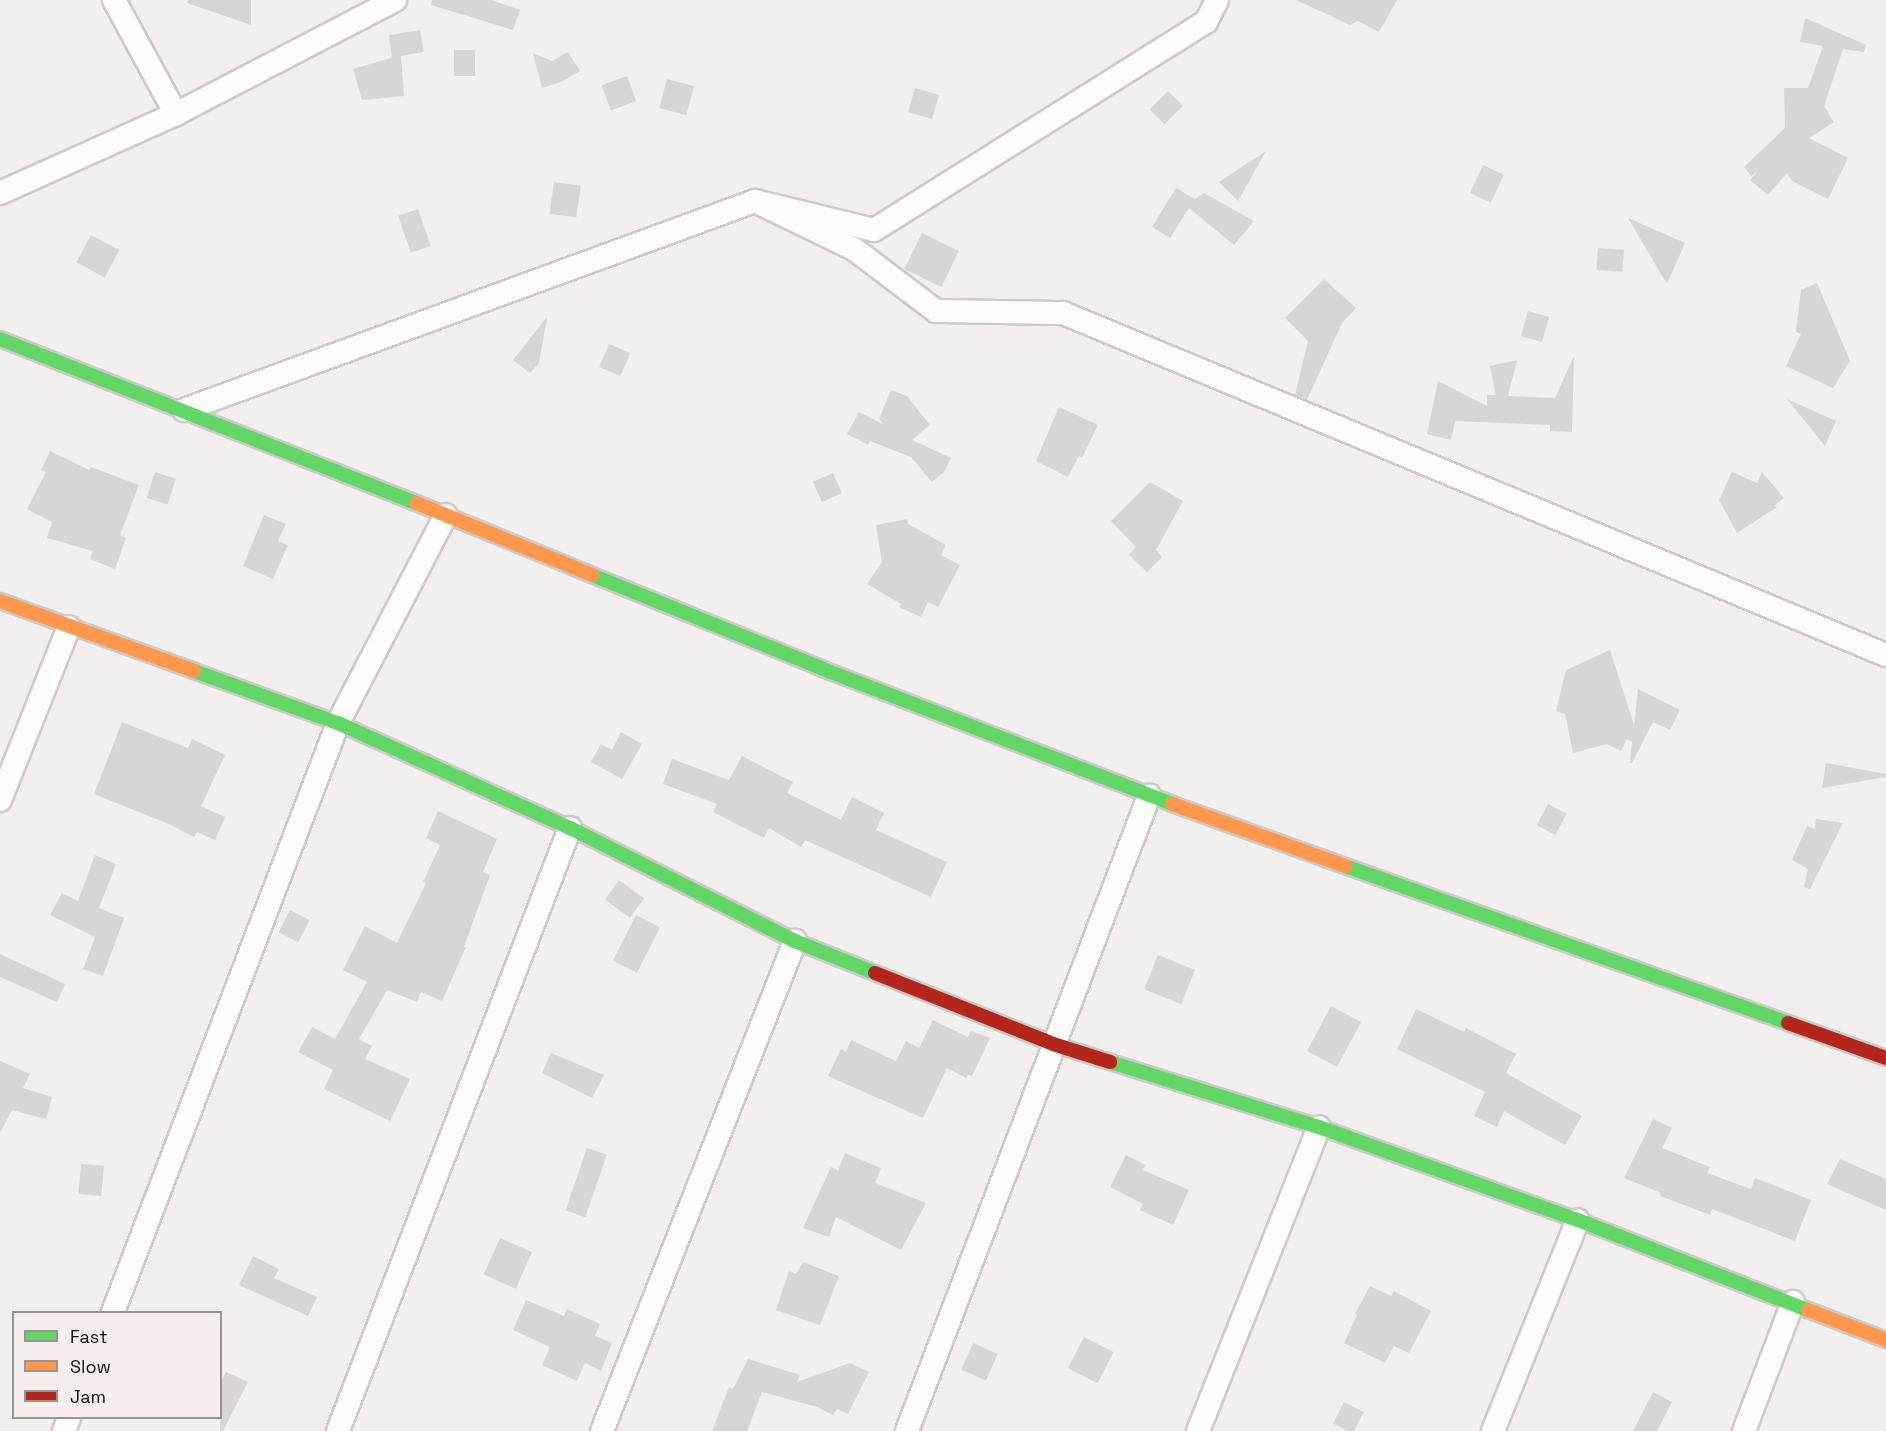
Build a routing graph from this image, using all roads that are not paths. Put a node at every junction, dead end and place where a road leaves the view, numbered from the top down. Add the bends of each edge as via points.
1 (114, 0) edge
2 (394, 0) edge
3 (1217, 0) edge
4 (176, 114) junction
5 (0, 193) edge
6 (755, 201) junction
7 (0, 339) edge
8 (184, 410) junction
9 (446, 515) junction
10 (0, 602) edge
11 (69, 627) junction
12 (1886, 654) edge
13 (338, 723) junction
14 (1149, 796) junction
15 (0, 800) edge
16 (570, 828) junction
17 (795, 942) junction
18 (1053, 1044) junction
19 (1886, 1058) edge
20 (1319, 1127) junction
21 (1578, 1220) junction
22 (1793, 1302) junction
23 (113, 1311) edge
24 (1886, 1340) edge
25 (338, 1431) edge
26 (602, 1431) edge
27 (907, 1431) edge
28 (1198, 1431) edge
29 (1493, 1431) edge
30 (1744, 1431) edge

1 - 4 street
2 - 4 street
3 - 6 street via 1206,22 874,230
4 - 5 street
6 - 8 street
6 - 12 street via 854,249 936,310 1063,313
7 - 8 street
8 - 9 street
9 - 13 street
9 - 14 street via 823,669
10 - 11 street
11 - 13 street
11 - 15 street
13 - 16 street
13 - 23 street
14 - 18 street
14 - 19 street
16 - 17 street
16 - 25 street
17 - 18 street
17 - 26 street
18 - 20 street
18 - 27 street
20 - 21 street
20 - 28 street
21 - 22 street
21 - 29 street
22 - 24 street
22 - 30 street

